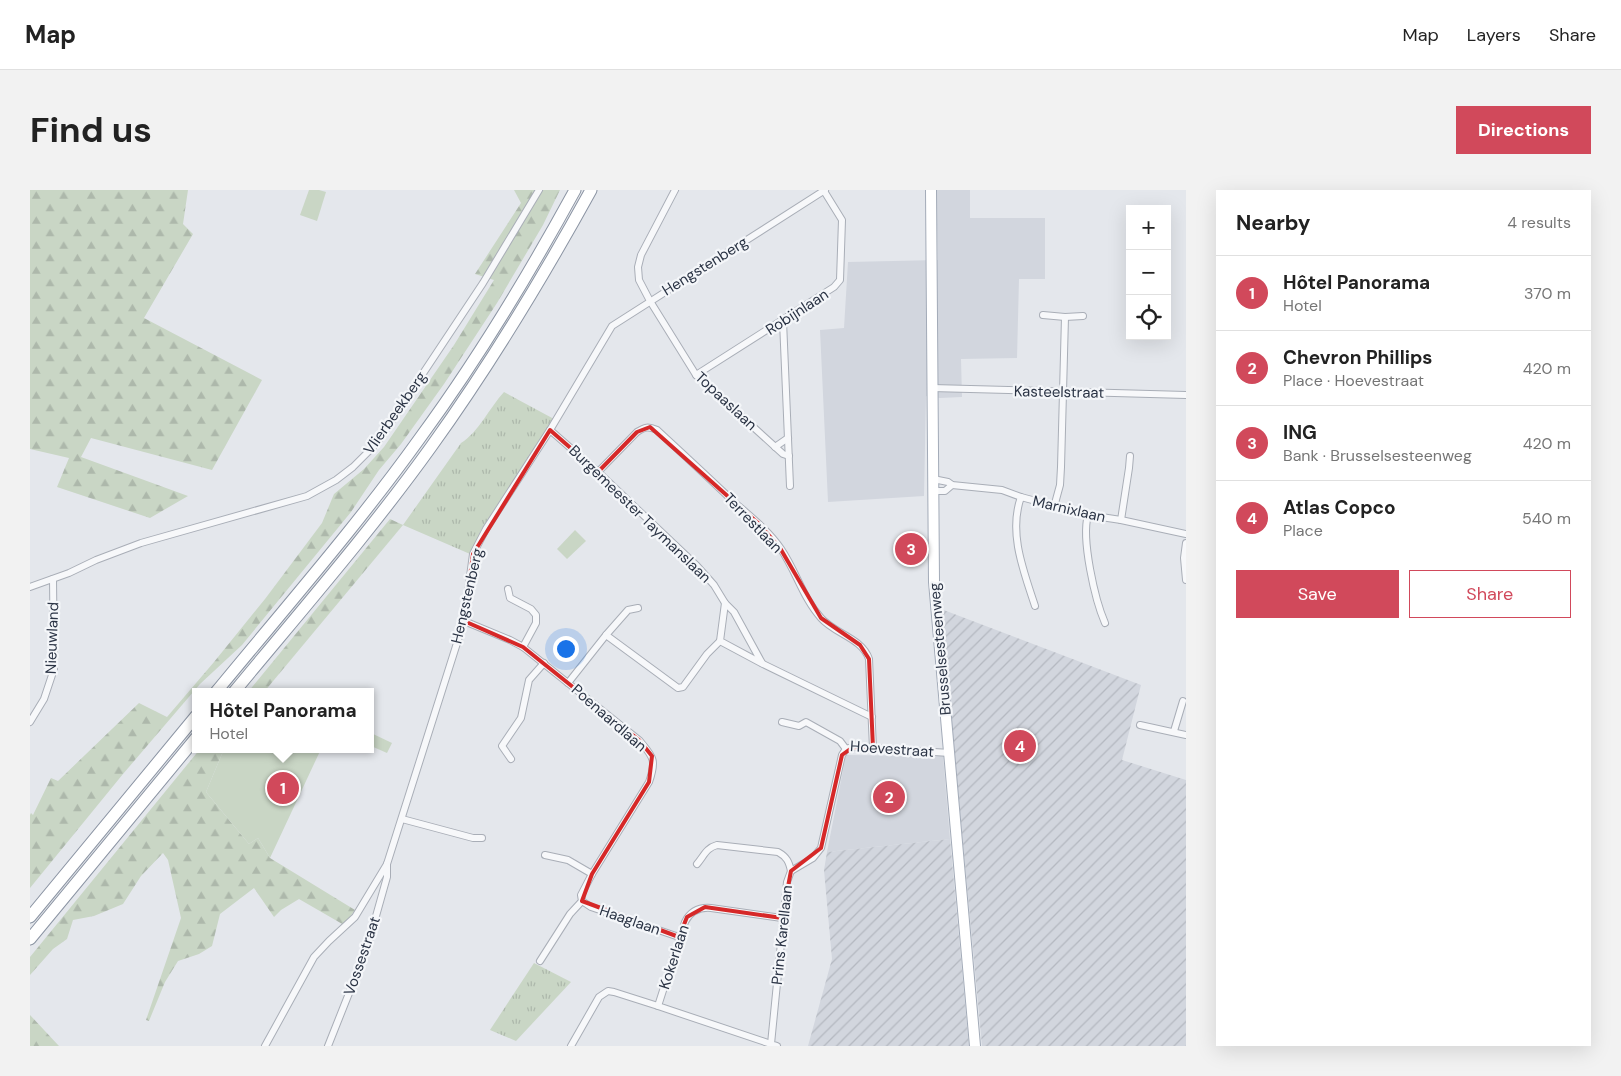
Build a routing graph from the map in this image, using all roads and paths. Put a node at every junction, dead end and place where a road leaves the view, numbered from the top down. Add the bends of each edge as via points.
1 (539, 190) edge
2 (575, 190) edge
3 (591, 190) edge
4 (675, 190) edge
5 (824, 190) edge
6 (930, 190) edge
7 (650, 301) junction
8 (1043, 315) dead end
9 (1083, 316) dead end
10 (1065, 317) junction
11 (783, 321) junction
12 (696, 375) junction
13 (932, 388) junction
14 (1062, 392) junction
15 (1186, 395) edge
16 (550, 430) junction
17 (788, 438) junction
18 (775, 447) junction
19 (788, 456) junction
20 (1130, 456) dead end
21 (598, 472) junction
22 (933, 479) junction
23 (790, 486) dead end
24 (952, 486) junction
25 (932, 491) junction
26 (1021, 497) junction
27 (1054, 506) junction
28 (1088, 516) junction
29 (1121, 520) junction
30 (1186, 534) edge
31 (1186, 543) edge
32 (54, 579) junction
33 (1186, 580) edge
34 (30, 587) edge
35 (508, 589) dead end
36 (725, 602) junction
37 (1035, 606) dead end
38 (638, 608) dead end
39 (464, 621) junction
40 (1105, 623) dead end
41 (606, 635) junction
42 (720, 641) junction
43 (523, 647) junction
44 (544, 663) junction
45 (763, 664) junction
46 (568, 682) junction
47 (219, 688) edge
48 (237, 688) edge
49 (1183, 702) dead end
50 (872, 717) junction
51 (192, 721) edge
52 (30, 722) edge
53 (782, 722) dead end
54 (1140, 725) dead end
55 (1174, 731) junction
56 (1186, 735) edge
57 (192, 743) edge
58 (873, 748) junction
59 (846, 749) junction
60 (950, 753) junction
61 (511, 759) dead end
62 (402, 819) junction
63 (482, 838) dead end
64 (545, 855) dead end
65 (387, 864) junction
66 (697, 864) dead end
67 (791, 871) junction
68 (592, 874) junction
69 (582, 901) junction
70 (30, 917) edge
71 (782, 918) junction
72 (679, 937) junction
73 (30, 939) edge
74 (540, 961) dead end
75 (658, 1006) junction
76 (774, 1045) edge
77 (264, 1046) edge
78 (328, 1046) edge
79 (571, 1046) edge
80 (976, 1046) edge

1 - 32 street, Vlierbeekberg via 377,443 353,467 307,496 141,543
2 - 47 highway via 504,313 420,438 344,537
3 - 48 highway via 515,322 430,448 355,546
4 - 7 street, Topaaslaan via 638,267 639,280
5 - 7 street, Hengstenberg
5 - 11 street, Robijnlaan via 842,220 840,280
6 - 13 main road, Brusselsesteenweg
7 - 12 street, Topaaslaan
7 - 16 street, Hengstenberg via 612,326
8 - 10 street
9 - 10 street
10 - 14 street
11 - 12 street, Robijnlaan
11 - 17 street
12 - 18 street, Topaaslaan
13 - 14 street, Kasteelstraat
13 - 22 main road, Brusselsesteenweg
14 - 15 street, Kasteelstraat
14 - 27 street via 1060,485
16 - 21 street, Burgemeester Taymanslaan
16 - 39 street, Hengstenberg via 473,554
17 - 18 street
17 - 19 street
18 - 19 street, Topaaslaan
19 - 23 street
20 - 29 street
21 - 36 street, Burgemeester Taymanslaan via 697,566
21 - 50 street, Terrestlaan via 637,432 645,427 657,430 780,548 821,618 866,650
22 - 24 street, Marnixlaan
22 - 25 main road, Brusselsesteenweg
24 - 25 street, Marnixlaan via 945,491
24 - 26 street, Marnixlaan via 1002,490
25 - 60 main road, Brusselsesteenweg via 934,582
26 - 27 street, Marnixlaan
26 - 37 street via 1017,508 1016,536
27 - 28 street, Marnixlaan
28 - 29 street, Marnixlaan
28 - 40 street via 1085,525 1090,566
29 - 30 street, Marnixlaan
31 - 33 street
32 - 34 street, Vlierbeekberg
32 - 52 street, Nieuwland via 54,669 44,699
35 - 43 street via 510,598 536,615 536,623
36 - 42 street
36 - 45 street, Burgemeester Taymanslaan
38 - 41 street via 628,610
39 - 43 street, Poenaardlaan
39 - 62 street, Hengstenberg
41 - 42 street via 678,688 683,687 706,654
41 - 46 street
42 - 45 street
43 - 44 street, Poenaardlaan
44 - 46 street, Poenaardlaan
44 - 61 street via 530,680 520,718 502,746
45 - 50 street
46 - 68 street, Poenaardlaan via 639,740 652,756 649,782
49 - 55 street
50 - 58 street, Terrestlaan
51 - 70 highway
53 - 59 street, Hoevestraat via 799,726 806,722 840,740
54 - 55 street
55 - 56 street
57 - 73 highway
58 - 59 street, Hoevestraat
58 - 60 street, Hoevestraat
59 - 67 street, Prins Karellaan via 821,848 813,858
60 - 80 main road, Brusselsesteenweg
62 - 63 street
62 - 65 street, Hengstenberg
64 - 68 street via 568,860
65 - 77 street, Hengstenberg via 355,917 314,957
65 - 78 street, Vossestraat via 387,877 367,948
66 - 67 street via 710,846 717,845 778,852 785,856
67 - 71 street, Prins Karellaan
68 - 69 street, Poenaardlaan via 581,895
69 - 72 street, Haaglaan
69 - 74 street, Poenaardlaan
71 - 72 street, Kokerlaan via 705,907 687,917
71 - 76 street, Prins Karellaan
72 - 75 street, Kokerlaan
75 - 76 street, Kokerlaan
75 - 79 street via 614,992 603,994

